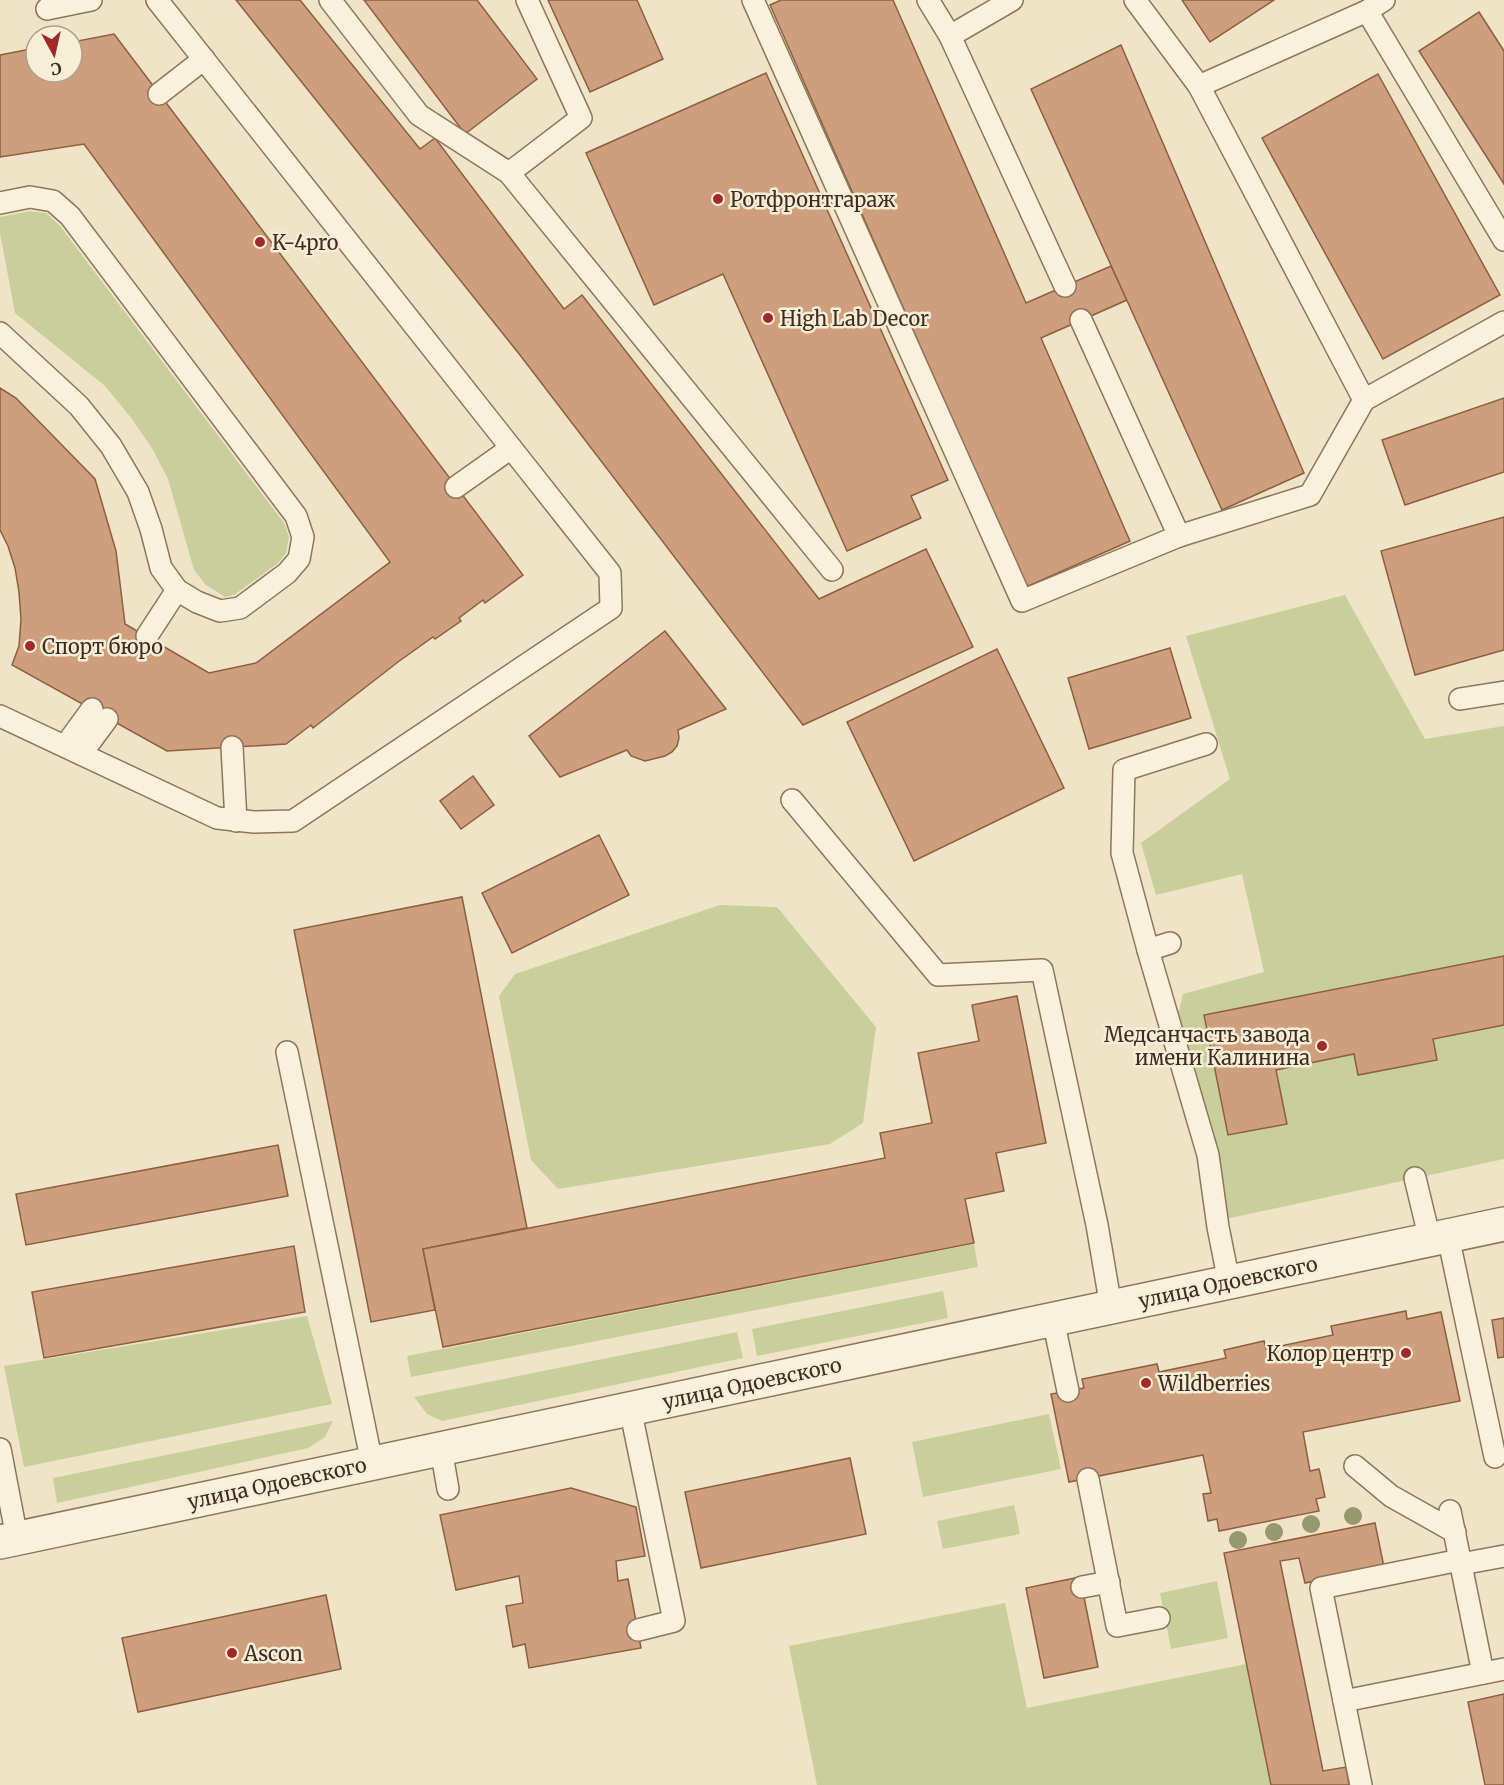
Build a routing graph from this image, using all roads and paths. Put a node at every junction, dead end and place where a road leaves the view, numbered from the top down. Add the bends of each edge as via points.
1 (91, 0) edge
2 (157, 0) edge
3 (330, 0) edge
4 (527, 0) edge
5 (753, 0) edge
6 (928, 0) edge
7 (1012, 0) edge
8 (1135, 0) edge
9 (1375, 5) edge
10 (47, 9) dead end
11 (950, 36) junction
12 (204, 59) junction
13 (1199, 86) junction
14 (159, 94) dead end
15 (509, 173) junction
16 (0, 203) edge
17 (1504, 240) edge
18 (1065, 286) dead end
19 (1081, 320) dead end
20 (1504, 322) edge
21 (0, 333) edge
22 (1364, 400) junction
23 (511, 448) junction
24 (456, 487) dead end
25 (1179, 536) junction
26 (832, 570) dead end
27 (177, 590) junction
28 (147, 636) dead end
29 (1504, 692) edge
30 (1460, 699) dead end
31 (100, 714) dead end
32 (0, 716) edge
33 (1206, 744) dead end
34 (227, 747) dead end
35 (73, 750) junction
36 (792, 800) dead end
37 (231, 820) junction
38 (1170, 943) dead end
39 (1148, 950) junction
40 (287, 1052) dead end
41 (1415, 1178) dead end
42 (1504, 1224) edge
43 (1439, 1238) junction
44 (1229, 1282) junction
45 (1112, 1307) junction
46 (1053, 1319) junction
47 (1068, 1391) dead end
48 (630, 1408) junction
49 (0, 1449) edge
50 (441, 1449) junction
51 (1495, 1457) dead end
52 (372, 1463) junction
53 (1355, 1466) dead end
54 (1088, 1479) dead end
55 (448, 1489) dead end
56 (1450, 1511) dead end
57 (1455, 1532) junction
58 (9, 1540) edge
59 (1504, 1556) edge
60 (1460, 1562) junction
61 (1108, 1582) junction
62 (1082, 1587) dead end
63 (1160, 1618) dead end
64 (638, 1630) dead end
65 (1504, 1669) edge
66 (1483, 1673) junction
67 (1344, 1701) junction
68 (1361, 1785) edge

1 - 10 lane
2 - 12 lane
3 - 15 lane via 419,115
4 - 15 lane via 581,118
5 - 25 lane via 1022,601
6 - 11 lane
7 - 11 lane
8 - 13 lane
9 - 13 lane
9 - 17 lane
11 - 18 lane
12 - 14 lane
12 - 23 lane
13 - 22 lane
15 - 26 lane
16 - 27 lane via 30,197 53,201 70,216 296,516 303,537 298,559 287,573 240,608 220,611
19 - 25 lane
20 - 22 lane
21 - 27 lane via 79,406 111,446 138,492 161,568
22 - 25 lane via 1310,495
23 - 24 lane
23 - 37 lane via 610,573 611,608 293,821
27 - 28 lane
29 - 30 lane
31 - 35 lane
32 - 35 lane
33 - 39 lane via 1124,770 1122,853
34 - 37 lane
35 - 37 lane via 217,818
36 - 45 lane via 938,975 1042,970
38 - 39 lane
39 - 44 lane via 1208,1155
40 - 52 lane
41 - 43 lane
42 - 43 street, улица Одоевского
43 - 44 street, улица Одоевского
43 - 51 lane
44 - 45 street, улица Одоевского
45 - 46 street, улица Одоевского
46 - 47 lane
46 - 48 street, улица Одоевского
48 - 50 street, улица Одоевского
48 - 64 lane via 674,1621
49 - 58 lane
50 - 52 street, улица Одоевского
50 - 55 lane
52 - 58 street, улица Одоевского
53 - 57 lane via 1391,1496
54 - 61 lane
56 - 57 lane
57 - 60 lane
59 - 60 lane
60 - 66 lane
60 - 67 lane via 1321,1588
61 - 62 lane
61 - 63 lane via 1118,1626
65 - 66 lane
66 - 67 lane
67 - 68 lane

